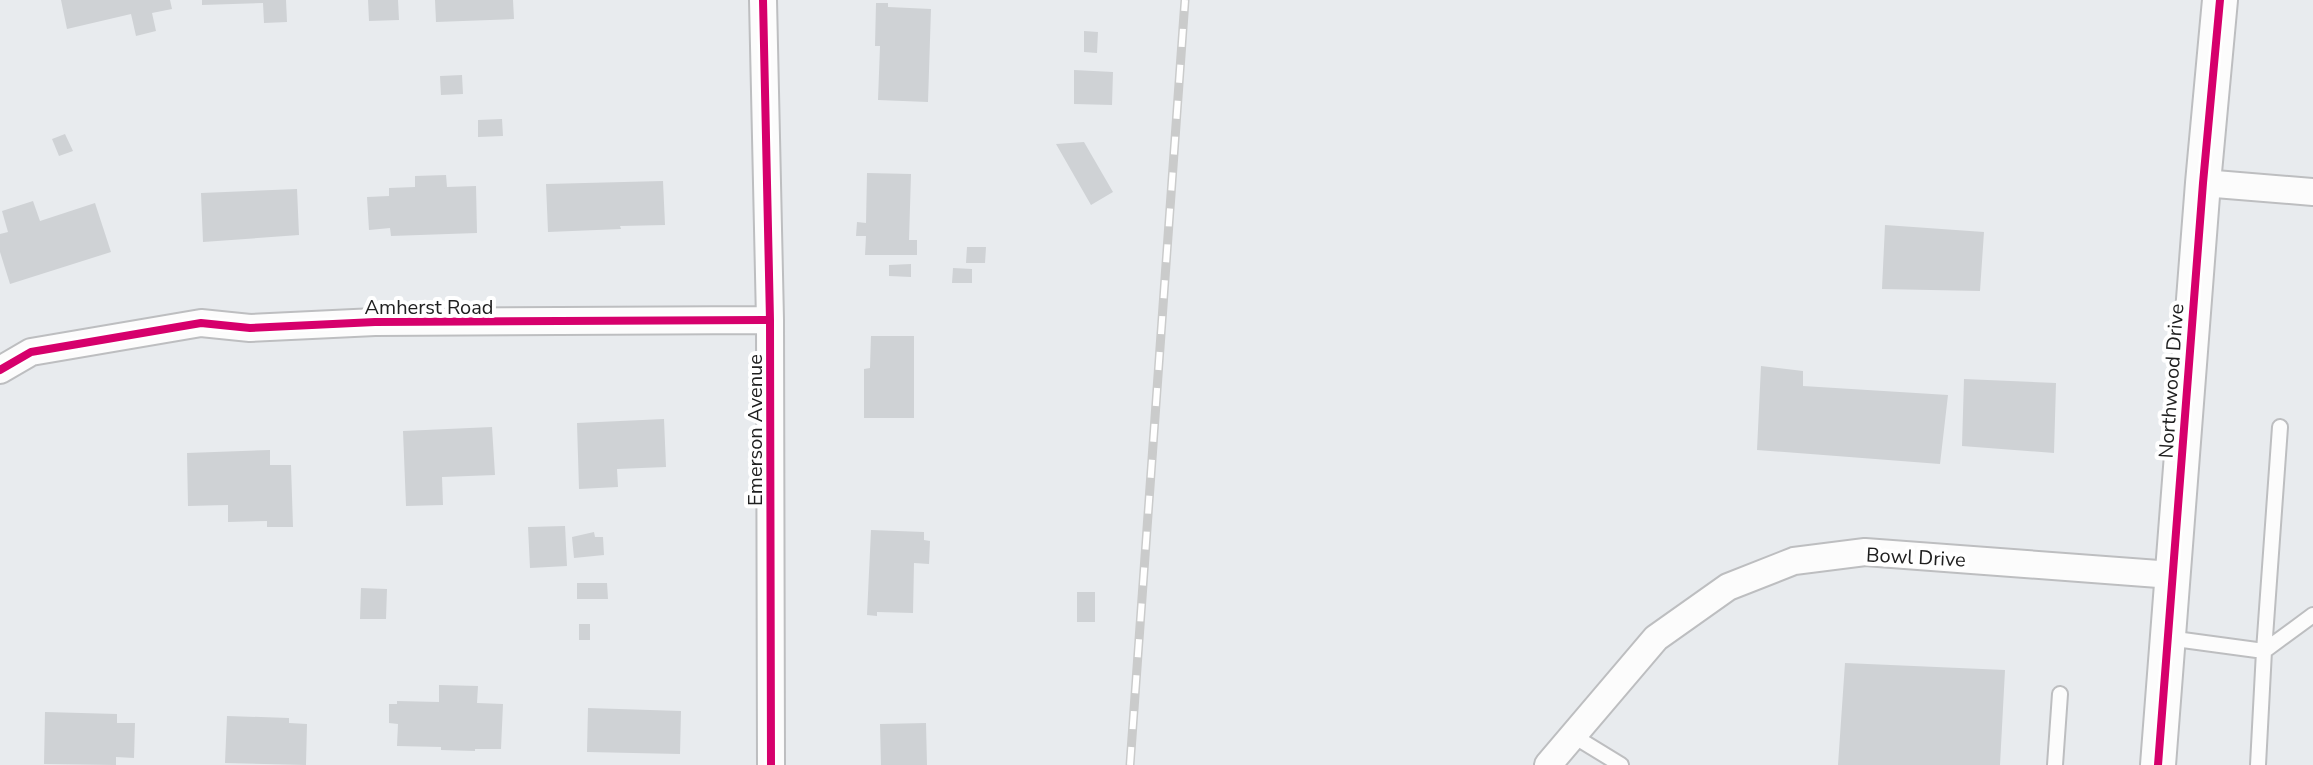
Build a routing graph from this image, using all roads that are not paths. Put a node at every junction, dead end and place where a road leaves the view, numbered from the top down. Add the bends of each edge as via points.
1 (763, 0) edge
2 (2220, 0) edge
3 (2203, 183) junction
4 (2313, 192) edge
5 (770, 320) junction
6 (0, 370) edge
7 (2280, 427) dead end
8 (2172, 575) junction
9 (2313, 615) edge
10 (2168, 638) junction
11 (2264, 651) junction
12 (2060, 694) dead end
13 (1572, 735) junction
14 (771, 765) edge
15 (1548, 765) edge
16 (1621, 765) edge
17 (2055, 765) edge
18 (2158, 765) edge
19 (2258, 765) edge

1 - 5 street, Emerson Avenue
2 - 3 street, Northwood Drive
3 - 4 street
3 - 8 street, Northwood Drive
5 - 6 street, Amherst Road via 375,322 250,328 201,323 31,352
5 - 14 street, Emerson Avenue
7 - 11 lane
8 - 10 street, Northwood Drive
8 - 13 street, Bowl Drive via 1865,552 1794,561 1728,587 1656,638
9 - 11 lane
10 - 11 lane
10 - 18 street, Northwood Drive
11 - 19 lane
12 - 17 lane
13 - 15 street, Bowl Drive
13 - 16 lane

